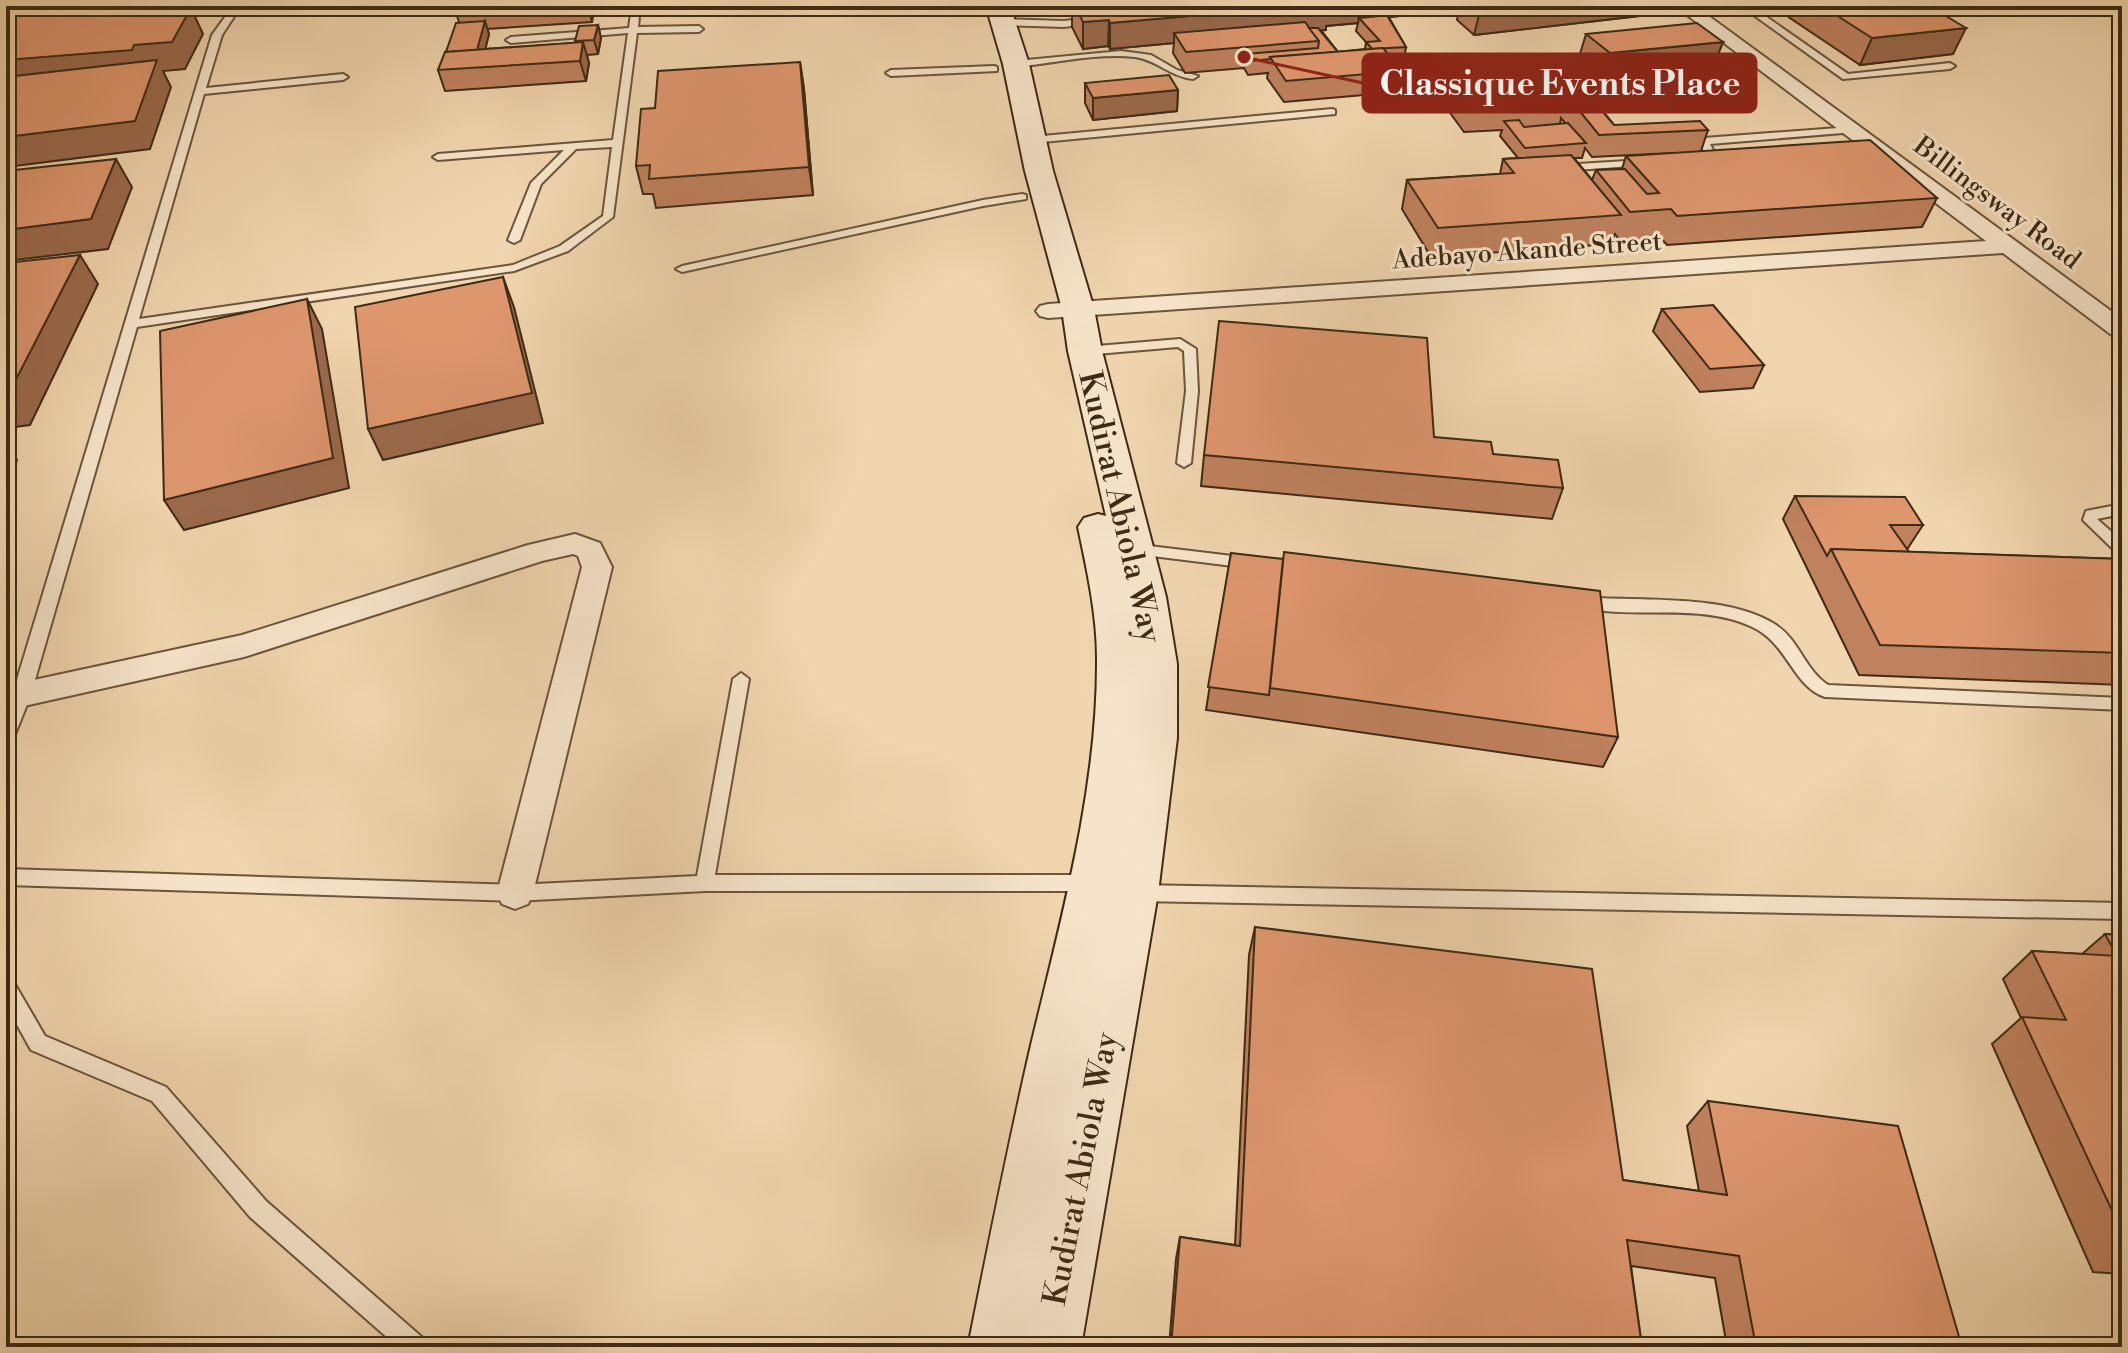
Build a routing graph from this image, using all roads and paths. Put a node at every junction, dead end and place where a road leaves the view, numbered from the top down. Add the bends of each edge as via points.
1 (237, 6) edge
2 (636, 6) edge
3 (1684, 6) edge
4 (1745, 6) edge
5 (994, 11) edge
6 (1109, 19) edge
7 (699, 29) dead end
8 (633, 30) junction
9 (511, 40) dead end
10 (1950, 66) dead end
11 (1005, 67) junction
12 (891, 73) dead end
13 (1193, 76) dead end
14 (343, 77) dead end
15 (200, 92) junction
16 (1332, 112) dead end
17 (1851, 130) junction
18 (1032, 140) junction
19 (618, 143) junction
20 (573, 147) junction
21 (438, 157) dead end
22 (1691, 160) edge
23 (1649, 163) edge
24 (1546, 170) edge
25 (1022, 197) junction
26 (514, 240) dead end
27 (2009, 246) junction
28 (682, 269) dead end
29 (130, 324) junction
30 (1070, 324) junction
31 (2122, 331) edge
32 (1184, 463) dead end
33 (2122, 509) edge
34 (1133, 549) junction
35 (2122, 549) edge
36 (1272, 566) edge
37 (1568, 600) edge
38 (741, 679) dead end
39 (14, 698) edge
40 (2122, 704) edge
41 (6, 737) edge
42 (6, 877) edge
43 (705, 883) junction
44 (1114, 888) junction
45 (515, 893) junction
46 (2122, 911) edge
47 (6, 987) edge
48 (416, 1347) edge
49 (1000, 1347) edge
50 (1049, 1347) edge

1 - 15 lane via 217,35
2 - 8 lane
3 - 17 street, Billingsway Road
4 - 10 lane via 1846,77
5 - 6 lane via 1064,24
5 - 11 main road, Kudirat Abiola Way
7 - 8 lane
8 - 9 lane
8 - 19 lane
11 - 12 lane
11 - 13 lane via 1148,56 1177,76
11 - 18 main road, Kudirat Abiola Way
11 - 25 main road, Kudirat Abiola Way
14 - 15 lane
15 - 29 lane
16 - 18 lane
17 - 22 lane via 1704,141 1712,158
17 - 27 street, Billingsway Road
18 - 30 main road, Kudirat Abiola Way
19 - 20 lane
19 - 29 lane via 608,217 572,247 543,260
20 - 21 lane
20 - 26 lane via 536,183
23 - 24 lane
25 - 28 lane
25 - 30 main road, Kudirat Abiola Way
27 - 30 street, Adebayo Akande Street
27 - 31 street, Billingsway Road
29 - 39 lane
30 - 32 lane via 1190,349 1192,391
30 - 34 main road, Kudirat Abiola Way
30 - 44 main road, Kudirat Abiola Way via 1119,657
33 - 35 lane via 2091,514 2090,520
34 - 36 lane
34 - 44 main road, Kudirat Abiola Way via 1155,664 1154,738
37 - 40 lane via 1725,613 1755,621 1787,644 1811,684 1825,691
38 - 43 lane
39 - 41 lane
39 - 45 street via 244,646 575,544 590,550 597,567
42 - 45 lane
43 - 44 lane
43 - 45 lane
44 - 46 lane
44 - 49 main road, Kudirat Abiola Way via 1037,1147
44 - 50 main road, Kudirat Abiola Way
47 - 48 lane via 38,1043 159,1094 258,1209

